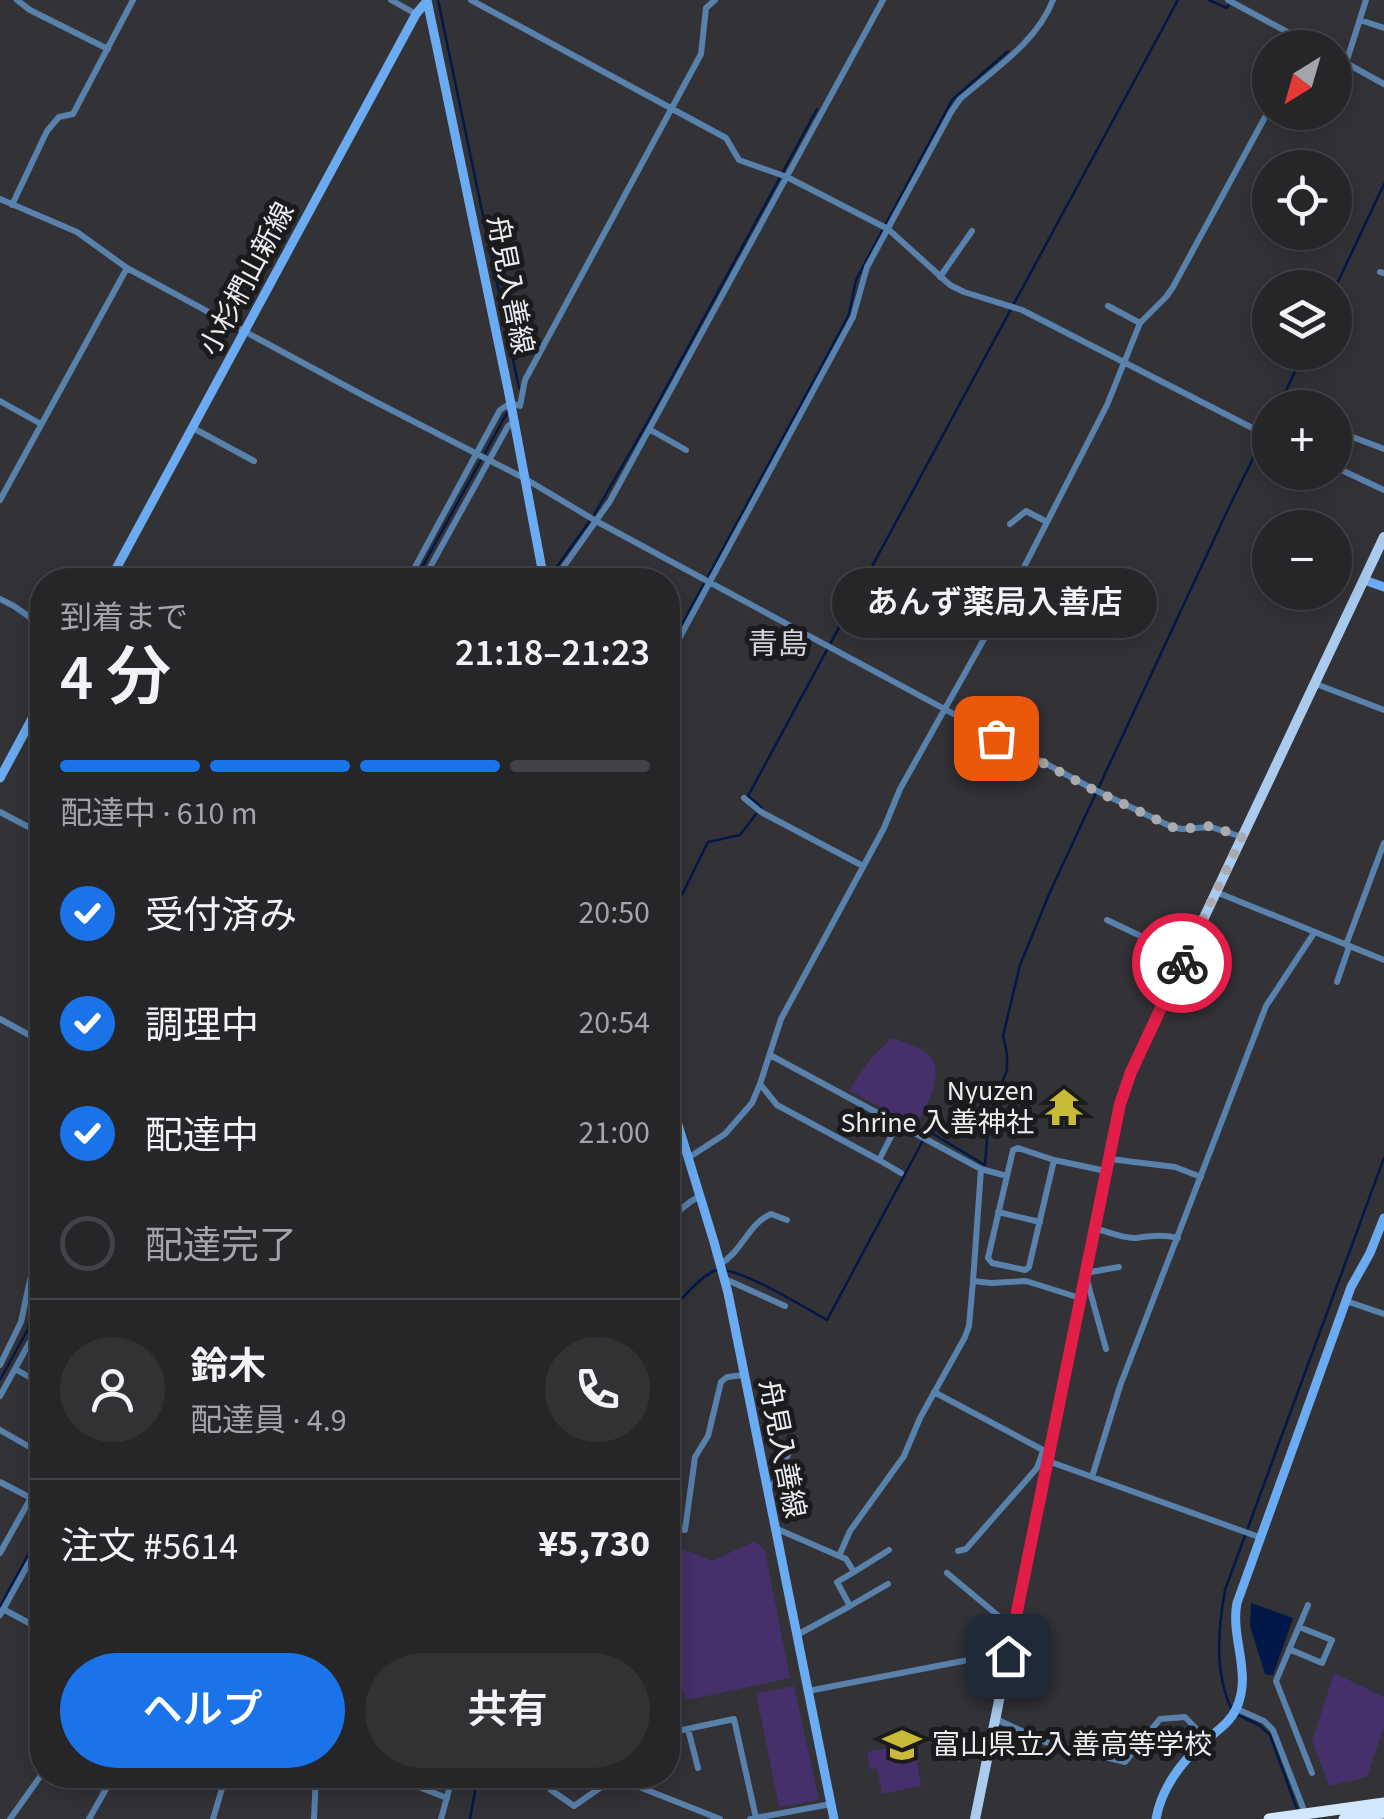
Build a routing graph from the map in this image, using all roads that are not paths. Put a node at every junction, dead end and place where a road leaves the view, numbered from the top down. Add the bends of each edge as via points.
1 (17, 0) edge
2 (134, 0) edge
3 (391, 0) edge
4 (427, 0) edge
5 (471, 0) edge
6 (714, 0) edge
7 (883, 0) edge
8 (1053, 0) edge
9 (1228, 0) edge
10 (1366, 0) edge
11 (416, 14) junction
12 (1360, 20) junction
13 (1384, 28) edge
14 (1280, 30) edge
15 (1352, 45) edge
16 (108, 49) junction
17 (1352, 67) edge
18 (1384, 84) edge
19 (671, 108) junction
20 (1258, 130) edge
21 (787, 178) junction
22 (0, 198) edge
23 (12, 205) junction
24 (888, 229) junction
25 (972, 231) dead end
26 (127, 268) junction
27 (940, 276) junction
28 (1108, 306) dead end
29 (1140, 323) junction
30 (245, 332) junction
31 (1124, 362) junction
32 (0, 401) edge
33 (511, 403) junction
34 (514, 422) junction
35 (42, 424) junction
36 (193, 428) junction
37 (1252, 428) edge
38 (650, 429) junction
39 (1352, 437) edge
40 (1384, 449) edge
41 (686, 450) dead end
42 (482, 456) junction
43 (254, 462) dead end
44 (1352, 475) edge
45 (524, 478) junction
46 (1384, 490) edge
47 (0, 500) edge
48 (596, 521) junction
49 (1047, 522) junction
50 (1010, 524) dead end
51 (1384, 537) edge
52 (117, 568) edge
53 (415, 568) edge
54 (429, 568) edge
55 (544, 568) edge
56 (563, 568) edge
57 (1364, 580) junction
58 (710, 582) junction
59 (1384, 587) edge
60 (970, 596) dead end
61 (0, 599) edge
62 (999, 613) junction
63 (30, 617) edge
64 (680, 637) edge
65 (1314, 683) junction
66 (944, 710) junction
67 (1384, 710) edge
68 (30, 722) edge
69 (0, 778) edge
70 (744, 798) dead end
71 (0, 812) edge
72 (30, 828) edge
73 (1242, 837) junction
74 (1384, 843) edge
75 (863, 866) junction
76 (1216, 892) junction
77 (1106, 920) dead end
78 (1314, 933) junction
79 (1347, 946) junction
80 (1185, 957) junction
81 (1384, 960) edge
82 (1337, 982) dead end
83 (0, 1019) edge
84 (30, 1035) edge
85 (770, 1054) junction
86 (760, 1084) junction
87 (898, 1123) junction
88 (680, 1132) edge
89 (688, 1158) junction
90 (1108, 1159) junction
91 (879, 1160) junction
92 (1054, 1160) junction
93 (980, 1169) junction
94 (1106, 1171) junction
95 (901, 1173) dead end
96 (1007, 1176) junction
97 (1202, 1177) junction
98 (700, 1196) junction
99 (680, 1208) edge
100 (998, 1212) junction
101 (1384, 1218) edge
102 (788, 1220) dead end
103 (1040, 1222) junction
104 (1094, 1228) junction
105 (1178, 1238) junction
106 (720, 1264) junction
107 (1119, 1267) dead end
108 (1085, 1273) junction
109 (724, 1278) junction
110 (30, 1280) edge
111 (973, 1281) junction
112 (1080, 1298) junction
113 (1346, 1300) junction
114 (784, 1306) dead end
115 (1384, 1314) edge
116 (30, 1347) edge
117 (1106, 1350) dead end
118 (0, 1365) edge
119 (16, 1369) junction
120 (744, 1374) junction
121 (30, 1377) edge
122 (934, 1392) junction
123 (0, 1396) edge
124 (0, 1430) edge
125 (795, 1438) dead end
126 (30, 1447) edge
127 (1047, 1455) junction
128 (1092, 1477) junction
129 (0, 1482) edge
130 (767, 1490) junction
131 (30, 1497) edge
132 (30, 1501) edge
133 (775, 1528) junction
134 (680, 1529) edge
135 (1259, 1537) junction
136 (1, 1547) edge
137 (889, 1550) dead end
138 (958, 1551) dead end
139 (838, 1556) junction
140 (30, 1561) edge
141 (27, 1567) junction
142 (30, 1569) edge
143 (854, 1572) junction
144 (947, 1573) dead end
145 (888, 1584) dead end
146 (850, 1606) junction
147 (1308, 1606) dead end
148 (2, 1612) edge
149 (30, 1625) edge
150 (1299, 1626) junction
151 (1014, 1628) junction
152 (796, 1636) junction
153 (1289, 1649) junction
154 (1008, 1656) junction
155 (808, 1691) junction
156 (1237, 1709) junction
157 (996, 1718) junction
158 (688, 1729) junction
159 (680, 1731) edge
160 (1207, 1740) junction
161 (698, 1768) dead end
162 (1312, 1772) dead end
163 (32, 1788) edge
164 (107, 1788) edge
165 (222, 1788) edge
166 (315, 1788) edge
167 (422, 1788) edge
168 (450, 1788) edge
169 (597, 1788) edge
170 (638, 1788) edge
171 (551, 1790) dead end
172 (447, 1798) junction
173 (831, 1804) junction
174 (1378, 1810) edge
175 (1306, 1814) junction
176 (700, 1816) edge
177 (10, 1819) edge
178 (89, 1819) edge
179 (214, 1819) edge
180 (314, 1819) edge
181 (441, 1819) edge
182 (720, 1819) edge
183 (753, 1819) edge
184 (834, 1819) edge
185 (975, 1819) edge
186 (1156, 1819) edge
187 (1270, 1819) edge
188 (1344, 1819) edge

1 - 16 street
2 - 16 street
3 - 11 street
4 - 11 main road, 小杉椚山新線
4 - 33 main road, 舟見入善線
5 - 19 street
6 - 19 street via 706,8 700,54
7 - 21 street
8 - 24 street via 1035,34 960,99
9 - 14 street
10 - 12 street
11 - 30 main road, 小杉椚山新線
12 - 13 street
12 - 15 street
16 - 23 street via 74,114 58,117 47,131
17 - 18 street
19 - 21 street via 726,138 739,160
19 - 33 street via 525,380 520,406
20 - 29 street via 1173,286
21 - 24 street
21 - 38 street
22 - 23 street
23 - 26 street via 77,232
24 - 27 street
24 - 58 street via 867,266 853,317
25 - 27 street
26 - 30 street
26 - 35 street
27 - 31 street
28 - 29 street
29 - 31 street
30 - 36 main road, 小杉椚山新線
30 - 42 street
31 - 37 street
31 - 49 street
32 - 35 street
33 - 34 main road, 舟見入善線
33 - 42 street via 500,410
34 - 42 street
34 - 45 main road, 舟見入善線
35 - 47 street
36 - 43 street
36 - 52 main road, 小杉椚山新線
38 - 41 street
38 - 48 street
39 - 40 street
42 - 45 street
42 - 53 street
42 - 54 street
44 - 46 street
45 - 48 street
45 - 55 main road, 舟見入善線
48 - 56 street
48 - 58 street
49 - 50 street via 1026,511
49 - 62 street
51 - 57 main road
57 - 59 main road
57 - 65 main road
58 - 64 street
58 - 66 street
60 - 62 street
61 - 63 street
62 - 66 street
65 - 67 street
65 - 73 main road
66 - 73 street via 1172,827 1211,826
66 - 75 street
68 - 69 main road
70 - 75 street
71 - 72 street
73 - 76 main road
74 - 79 street
75 - 85 street via 779,1023
76 - 78 street
76 - 80 main road
77 - 80 street
78 - 79 street
78 - 97 street via 1266,1006
79 - 81 street
79 - 82 street
80 - 90 main road via 1131,1072
83 - 84 street
85 - 86 street
85 - 87 street
86 - 89 street via 736,1123
86 - 91 street via 776,1105
87 - 91 street
87 - 93 street
88 - 89 main road, 舟見入善線
89 - 98 main road, 舟見入善線
90 - 94 main road
90 - 97 street
91 - 95 street
92 - 94 street
92 - 96 street via 1012,1150
92 - 103 street
93 - 96 street
93 - 111 street
94 - 104 main road
96 - 100 street
97 - 105 street
98 - 99 street
98 - 106 main road, 舟見入善線
100 - 103 street
100 - 103 street via 992,1263 1029,1267
101 - 113 main road
102 - 106 street via 771,1214 758,1220
104 - 105 street via 1133,1238
104 - 108 main road
105 - 128 street
106 - 109 main road, 舟見入善線
107 - 108 street
108 - 112 main road
108 - 117 street
109 - 114 street
109 - 120 main road, 舟見入善線
110 - 118 street via 22,1322
111 - 112 street via 1026,1281
111 - 122 street via 969,1326
112 - 127 main road
113 - 115 street
113 - 135 main road
116 - 119 street
119 - 121 street
119 - 123 street
120 - 130 main road, 舟見入善線
120 - 134 street via 722,1382 708,1436 695,1457 686,1530
122 - 127 street
122 - 139 street via 904,1456
124 - 126 street
125 - 130 street
127 - 128 street
127 - 138 street
127 - 151 main road
128 - 135 street
129 - 131 street
130 - 133 main road, 舟見入善線
132 - 136 street
133 - 139 street
133 - 152 main road, 舟見入善線
135 - 156 main road via 1233,1621 1243,1684
137 - 143 street
139 - 143 street
140 - 141 street
141 - 142 street
141 - 148 street
143 - 146 street via 837,1582
144 - 151 street
145 - 146 street
146 - 152 street
147 - 150 street
148 - 149 street
150 - 153 street
150 - 153 street via 1332,1640 1322,1663
151 - 154 main road
152 - 155 main road, 舟見入善線
153 - 162 street via 1276,1681
154 - 155 street
154 - 157 main road
155 - 173 main road, 舟見入善線
156 - 160 main road
156 - 175 street via 1273,1730
157 - 160 street via 1045,1742 1125,1762 1160,1719 1185,1717
157 - 185 main road
158 - 159 street
158 - 161 street
158 - 183 street via 734,1720
160 - 186 main road via 1178,1770
163 - 177 street
164 - 178 street
165 - 179 street
166 - 180 street
167 - 172 street
168 - 172 street
169 - 171 street via 574,1806
170 - 176 street
172 - 181 street
173 - 183 street
173 - 184 main road, 舟見入善線
174 - 175 highway
174 - 188 highway
175 - 187 highway
176 - 182 street

